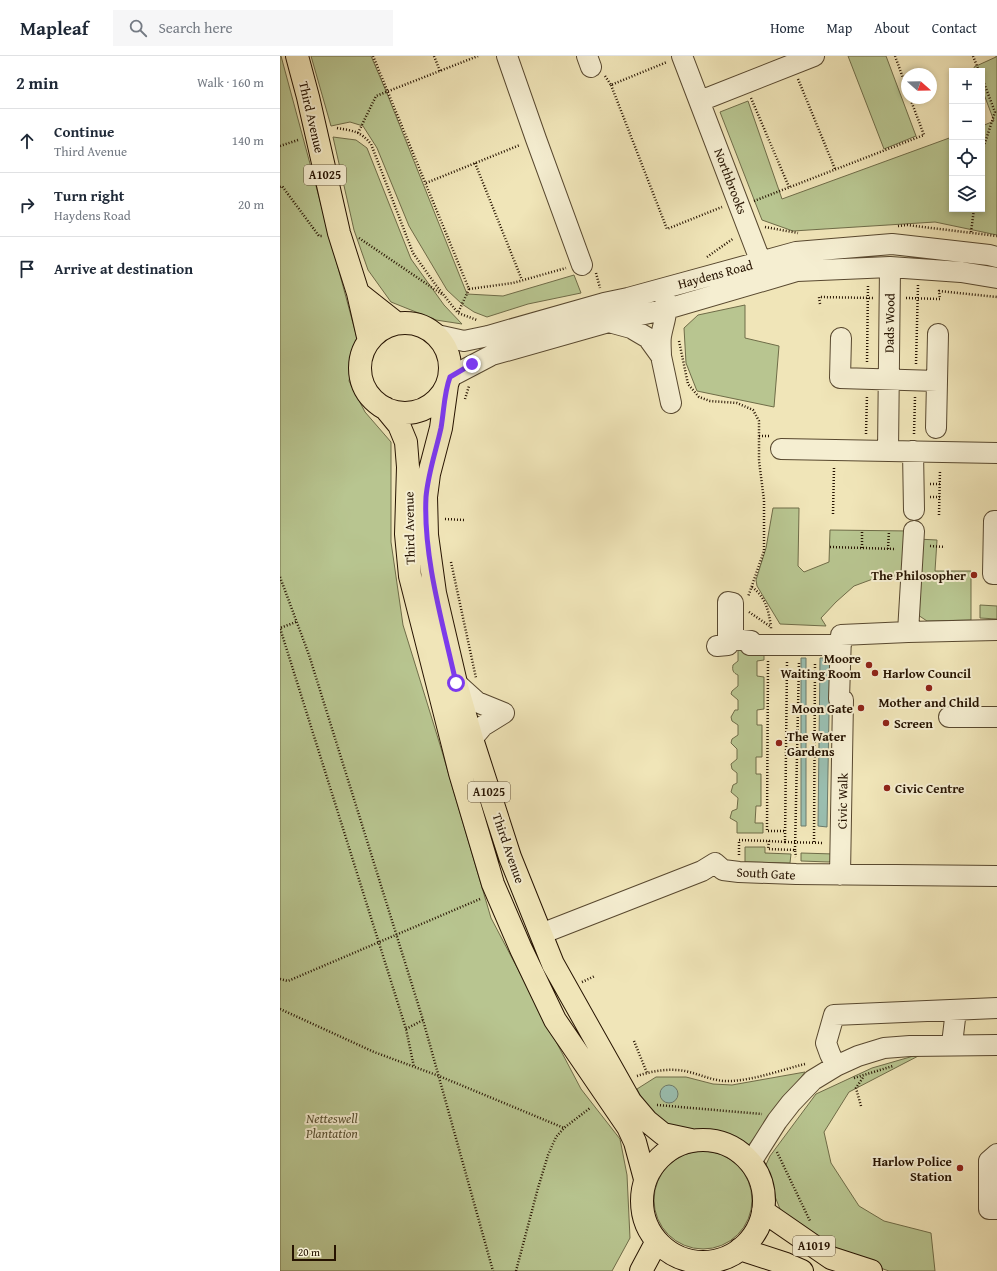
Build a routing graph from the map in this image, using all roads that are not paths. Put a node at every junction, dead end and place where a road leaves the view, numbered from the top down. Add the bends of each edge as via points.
1 (297, 56) edge
2 (507, 56) edge
3 (814, 56) edge
4 (678, 58) edge
5 (700, 101) junction
6 (997, 257) edge
7 (582, 265) road end
8 (890, 268) junction
9 (765, 270) junction
10 (997, 278) edge
11 (664, 288) junction
12 (358, 293) junction
13 (667, 309) junction
14 (401, 317) junction
15 (609, 322) junction
16 (434, 328) junction
17 (938, 334) dead end
18 (841, 338) dead end
19 (369, 341) junction
20 (661, 356) junction
21 (889, 379) junction
22 (448, 381) junction
23 (937, 381) junction
24 (671, 403) dead end
25 (385, 408) junction
26 (936, 428) dead end
27 (780, 448) dead end
28 (888, 451) junction
29 (913, 451) junction
30 (997, 453) edge
31 (914, 510) dead end
32 (997, 521) edge
33 (913, 541) road end
34 (997, 574) edge
35 (997, 630) edge
36 (908, 632) junction
37 (841, 640) junction
38 (718, 646) dead end
39 (456, 683) junction
40 (949, 716) dead end
41 (997, 717) edge
42 (472, 739) junction
43 (840, 875) junction
44 (997, 876) edge
45 (552, 930) dead end
46 (997, 1008) edge
47 (956, 1010) junction
48 (952, 1044) junction
49 (997, 1045) edge
50 (843, 1072) junction
51 (691, 1140) junction
52 (997, 1154) edge
53 (750, 1162) junction
54 (645, 1179) junction
55 (997, 1209) edge
56 (763, 1211) junction
57 (657, 1241) junction
58 (740, 1249) junction
59 (678, 1265) edge
60 (641, 1271) edge
61 (802, 1271) edge
62 (871, 1271) edge

1 - 12 main road, Third Avenue / A1025 via 339,233
2 - 7 street
3 - 5 street
4 - 5 street, Northbrooks
5 - 9 street, Northbrooks via 732,207 750,230
6 - 9 street, Haydens Road via 892,244 796,252
8 - 9 street, Haydens Road
8 - 10 street, Haydens Road via 960,272
8 - 21 street, Dads Wood
9 - 11 street, Haydens Road
9 - 13 street, Haydens Road
11 - 13 street
11 - 16 street, Haydens Road via 464,341
12 - 14 main road
12 - 19 main road, Third Avenue / A1025
13 - 15 street, Haydens Road
13 - 20 street via 661,338
14 - 16 main road, A1025 via 411,323
14 - 19 main road, A1025
15 - 20 street via 631,328 648,338
15 - 22 street, Haydens Road via 492,355
16 - 22 main road, A1025 via 450,358
17 - 23 street
18 - 21 street via 840,378
19 - 25 main road, A1025 via 360,365 362,378 366,390
20 - 24 street
21 - 23 street
21 - 28 street, Dads Wood
22 - 25 main road, A1025 via 439,398 427,407 414,412 399,412
22 - 39 main road, Third Avenue / A1025 via 426,497 435,593
23 - 26 street
25 - 54 main road, Third Avenue / A1025 via 399,425 406,442 406,534 410,576 460,773 493,884 555,1020 636,1142
27 - 28 street
28 - 29 street
29 - 30 street
29 - 31 street
32 - 34 street via 994,520 993,574
33 - 36 street
35 - 36 street
36 - 37 street
37 - 38 street via 750,645 751,641 733,639 733,603 728,602 728,645
37 - 43 street, Civic Walk via 839,699 844,700
39 - 42 main road, Third Avenue / A1025
39 - 42 street via 477,702 504,713 483,726
40 - 41 street
42 - 51 main road, Third Avenue / A1025 via 510,857 553,964 630,1101 647,1121 663,1134
43 - 44 street, South Gate
43 - 45 street, South Gate via 739,872 723,870 715,863 702,871
46 - 47 street
47 - 48 street
47 - 50 street via 834,1015 826,1043 830,1054
48 - 49 street
48 - 50 street via 884,1048 858,1056
50 - 53 street via 813,1080 791,1103
51 - 53 main road via 714,1140 727,1144
51 - 54 main road via 667,1151 654,1164
52 - 55 street via 989,1161 989,1209
53 - 56 main road via 758,1173 762,1185
54 - 57 main road via 642,1191 644,1218
56 - 58 main road via 756,1231
56 - 62 main road, A1019 via 831,1258
57 - 59 main road via 665,1250 676,1256
57 - 60 main road
58 - 59 main road via 728,1257 712,1262
58 - 61 main road, A1019

